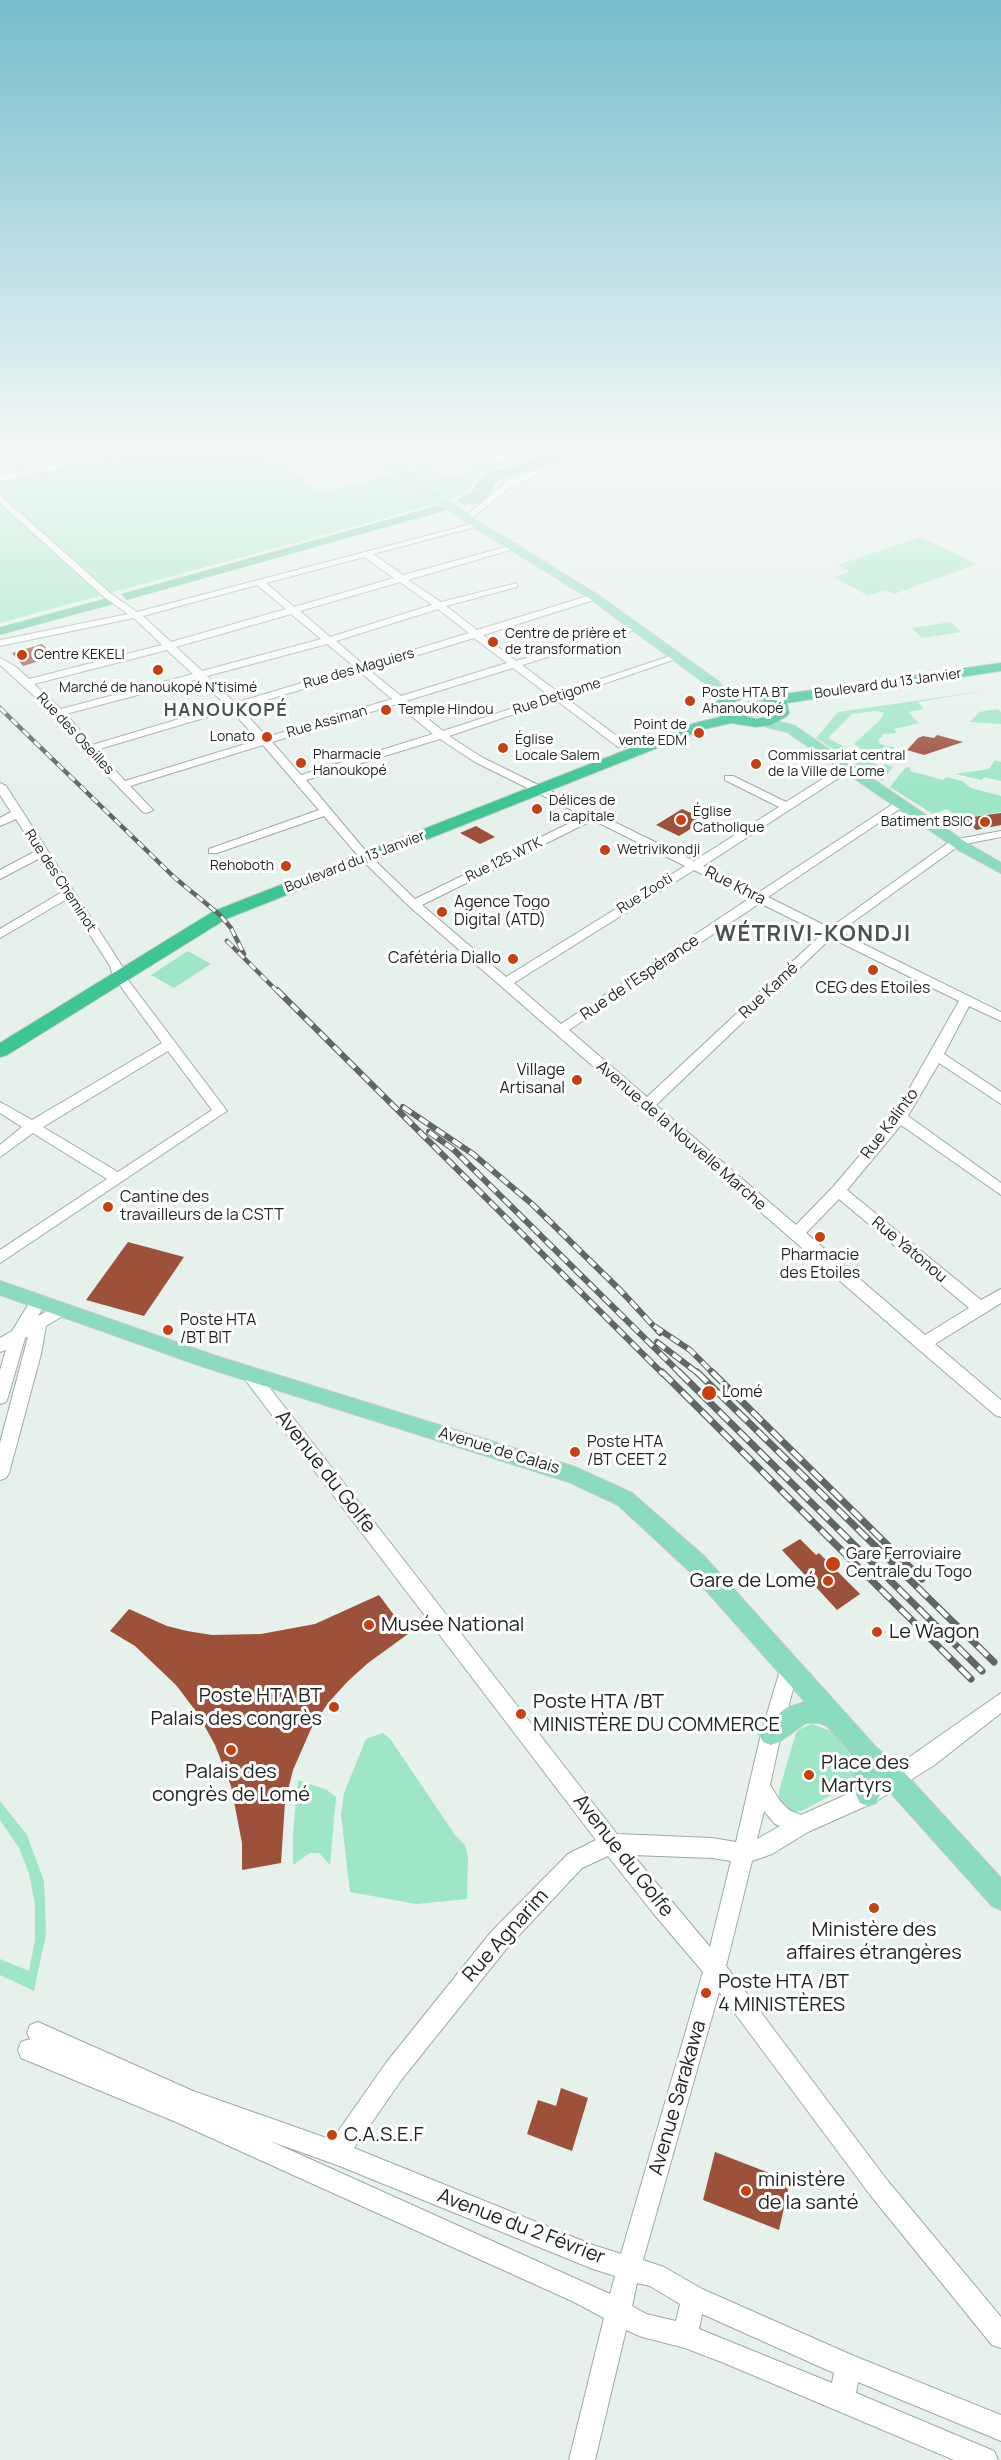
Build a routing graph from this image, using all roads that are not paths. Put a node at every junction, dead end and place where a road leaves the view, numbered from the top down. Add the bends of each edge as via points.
1 (73, 563) edge
2 (332, 563) edge
3 (379, 563) edge
4 (457, 563) edge
5 (540, 563) edge
6 (402, 579) junction
7 (259, 582) junction
8 (514, 585) dead end
9 (594, 597) junction
10 (440, 606) junction
11 (293, 611) junction
12 (136, 615) junction
13 (635, 627) junction
14 (477, 633) junction
15 (327, 641) junction
16 (0, 643) edge
17 (169, 646) junction
18 (677, 657) junction
19 (0, 661) edge
20 (514, 664) junction
21 (1001, 667) edge
22 (360, 669) junction
23 (198, 675) junction
24 (1001, 677) edge
25 (937, 682) junction
26 (27, 683) junction
27 (717, 686) junction
28 (746, 693) junction
29 (558, 697) junction
30 (400, 700) junction
31 (232, 706) junction
32 (727, 708) junction
33 (780, 708) junction
34 (58, 713) junction
35 (764, 722) junction
36 (790, 729) junction
37 (441, 735) junction
38 (264, 740) junction
39 (622, 745) junction
40 (89, 749) junction
41 (847, 768) junction
42 (298, 778) junction
43 (729, 778) dead end
44 (122, 785) junction
45 (0, 786) edge
46 (533, 786) junction
47 (900, 804) junction
48 (787, 807) junction
49 (147, 810) dead end
50 (326, 811) junction
51 (16, 814) junction
52 (593, 816) junction
53 (0, 823) edge
54 (1001, 834) edge
55 (956, 842) junction
56 (213, 851) dead end
57 (42, 852) junction
58 (361, 853) junction
59 (694, 866) junction
60 (1001, 869) edge
61 (0, 875) edge
62 (68, 893) junction
63 (759, 899) junction
64 (414, 904) junction
65 (0, 934) edge
66 (829, 934) junction
67 (118, 971) junction
68 (505, 983) junction
69 (966, 1000) junction
70 (1001, 1017) edge
71 (560, 1031) junction
72 (0, 1040) edge
73 (171, 1044) junction
74 (0, 1051) edge
75 (938, 1055) junction
76 (1001, 1099) edge
77 (646, 1106) junction
78 (0, 1107) edge
79 (900, 1117) junction
80 (33, 1126) junction
81 (0, 1152) edge
82 (117, 1178) junction
83 (1001, 1190) edge
84 (838, 1191) junction
85 (796, 1234) junction
86 (0, 1257) edge
87 (0, 1288) edge
88 (1001, 1295) edge
89 (39, 1300) junction
90 (980, 1308) junction
91 (60, 1310) junction
92 (39, 1323) junction
93 (19, 1333) junction
94 (923, 1344) junction
95 (0, 1346) edge
96 (249, 1373) junction
97 (0, 1397) edge
98 (1001, 1410) edge
99 (0, 1473) edge
100 (790, 1667) junction
101 (1001, 1702) edge
102 (838, 1721) junction
103 (771, 1734) junction
104 (867, 1754) junction
105 (895, 1779) junction
106 (760, 1786) junction
107 (868, 1795) junction
108 (801, 1826) junction
109 (613, 1844) junction
110 (744, 1853) junction
111 (1001, 1897) edge
112 (715, 1969) junction
113 (337, 2153) junction
114 (629, 2267) junction
115 (693, 2298) junction
116 (617, 2311) junction
117 (686, 2336) junction
118 (1001, 2336) edge
119 (848, 2366) junction
120 (842, 2399) junction
121 (1001, 2428) edge
122 (582, 2460) edge
123 (985, 2460) edge

1 - 12 street, Avenue de la Nouvelle Marche
2 - 7 street
3 - 6 street
4 - 6 street
5 - 9 main road
6 - 10 street
6 - 11 street
7 - 11 street, Rue Khra
7 - 12 street
8 - 10 street
9 - 13 main road
9 - 14 street, Rue des Maguiers
10 - 14 street
10 - 15 street
11 - 15 street, Rue Khra
11 - 17 street
12 - 16 street
12 - 17 street, Avenue de la Nouvelle Marche
13 - 18 main road
13 - 20 street, Rue Assiman
14 - 20 street
14 - 22 street, Rue des Maguiers
15 - 22 street, Rue Khra
15 - 23 street
17 - 23 street, Avenue de la Nouvelle Marche
17 - 26 street
18 - 27 main road
18 - 29 street, Rue Detigome
19 - 26 street, Rue des Oseilles
20 - 29 street
20 - 30 street, Rue Assiman
21 - 25 highway, Boulevard du 13 Janvier
22 - 30 street, Rue Khra
22 - 31 street, Rue des Maguiers
23 - 31 street, Avenue de la Nouvelle Marche
23 - 34 street
24 - 25 highway, Boulevard du 13 Janvier
25 - 33 highway, Boulevard du 13 Janvier
26 - 34 street, Rue des Oseilles
27 - 28 main road
27 - 32 main road
28 - 32 highway
28 - 33 highway via 762,695
29 - 37 street, Rue Detigome
29 - 39 street
30 - 37 street, Rue Khra
30 - 38 street, Rue Assiman
31 - 38 street, Avenue de la Nouvelle Marche
31 - 40 street, Rue des Maguiers
32 - 35 highway via 749,723
32 - 39 highway, Boulevard du 13 Janvier
32 - 46 highway, Boulevard du 13 Janvier via 700,726
33 - 35 highway
33 - 36 main road
34 - 40 street, Rue des Oseilles
35 - 36 main road
36 - 41 main road
37 - 42 street, Rue Detigome
37 - 46 street, Rue Khra via 479,760
38 - 42 street, Avenue de la Nouvelle Marche
38 - 44 street, Rue Assiman
39 - 46 highway, Boulevard du 13 Janvier
40 - 44 street, Rue des Oseilles
41 - 47 main road
41 - 48 street, Rue Zooti
42 - 50 street, Avenue de la Nouvelle Marche
43 - 48 street
44 - 49 street, Rue des Oseilles
45 - 51 street, Rue des Cheminot
46 - 52 street, Rue Khra
46 - 58 highway, Boulevard du 13 Janvier
47 - 55 main road
47 - 63 street, Rue de l'Espérance
48 - 59 street, Rue Zooti
50 - 56 street
50 - 58 street, Avenue de la Nouvelle Marche
51 - 53 street
51 - 57 street, Rue des Cheminot
52 - 59 street, Rue Khra
52 - 64 street, Rue 125.WTK
54 - 55 street
55 - 60 main road
55 - 66 street, Rue Kamé
57 - 61 street
57 - 62 street, Rue des Cheminot
58 - 64 street, Avenue de la Nouvelle Marche
58 - 67 highway, Boulevard du 13 Janvier via 220,915
59 - 63 street, Rue Khra
59 - 68 street, Rue Zooti
62 - 65 street
62 - 67 street, Rue des Cheminot
63 - 66 street, Rue Khra
63 - 71 street, Rue de l'Espérance
64 - 68 street, Avenue de la Nouvelle Marche
66 - 69 street, Rue Khra
66 - 77 street, Rue Kamé
67 - 72 highway, Boulevard du 13 Janvier
67 - 73 street, Rue des Cheminot
67 - 74 highway, Boulevard du 13 Janvier
68 - 71 street, Avenue de la Nouvelle Marche
69 - 70 street, Rue Khra
69 - 75 street, Rue Kalinto
71 - 77 street, Avenue de la Nouvelle Marche
73 - 80 street
73 - 82 street, Rue des Cheminot via 220,1111
75 - 76 street
75 - 79 street, Rue Kalinto
77 - 85 street, Avenue de la Nouvelle Marche
78 - 80 street
79 - 83 street
79 - 84 street, Rue Kalinto
80 - 81 street
80 - 82 street
82 - 86 street
84 - 85 street, Rue Kalinto
84 - 90 street, Rue Yatonou
85 - 94 street, Avenue de la Nouvelle Marche
87 - 89 main road, Avenue de Calais
88 - 90 street
89 - 91 main road, Avenue de Calais
89 - 93 street
90 - 94 street
91 - 92 street
91 - 96 main road, Avenue de Calais
92 - 93 street
92 - 99 street
93 - 95 street
93 - 97 street
94 - 98 street, Avenue de la Nouvelle Marche
96 - 100 main road, Avenue de Calais via 534,1461 610,1491 640,1511 695,1562
96 - 109 street, Avenue du Golfe
100 - 102 main road, Avenue de Calais
100 - 103 street, Avenue Sarakawa
101 - 105 street
102 - 103 main road via 822,1712 806,1712
102 - 104 main road, Avenue de Calais
103 - 106 street, Avenue Sarakawa
104 - 105 main road, Avenue de Calais
104 - 107 main road
105 - 107 street
105 - 111 main road, Avenue de Calais
106 - 108 street via 782,1817
106 - 110 street, Avenue Sarakawa
107 - 108 street
108 - 110 street via 765,1847
109 - 110 street, Rue Agnarim
109 - 112 street, Avenue du Golfe
109 - 113 street, Rue Agnarim via 575,1861 499,1940 394,2071
110 - 112 street, Avenue Sarakawa
112 - 114 street, Avenue Sarakawa
112 - 118 street, Avenue du Golfe via 879,2188
113 - 114 street, Avenue du 2 Février via 593,2257
113 - 116 street, Avenue du 2 Février via 34,2041 184,2114
114 - 115 street, Avenue du 2 Février via 655,2276
114 - 116 street, Avenue Sarakawa
115 - 117 street
115 - 119 street, Avenue du 2 Février
116 - 117 street, Avenue du 2 Février via 642,2325
116 - 122 street, Avenue Sarakawa
117 - 120 street, Avenue du 2 Février
119 - 120 street
119 - 121 street, Avenue du 2 Février
120 - 123 street, Avenue du 2 Février

